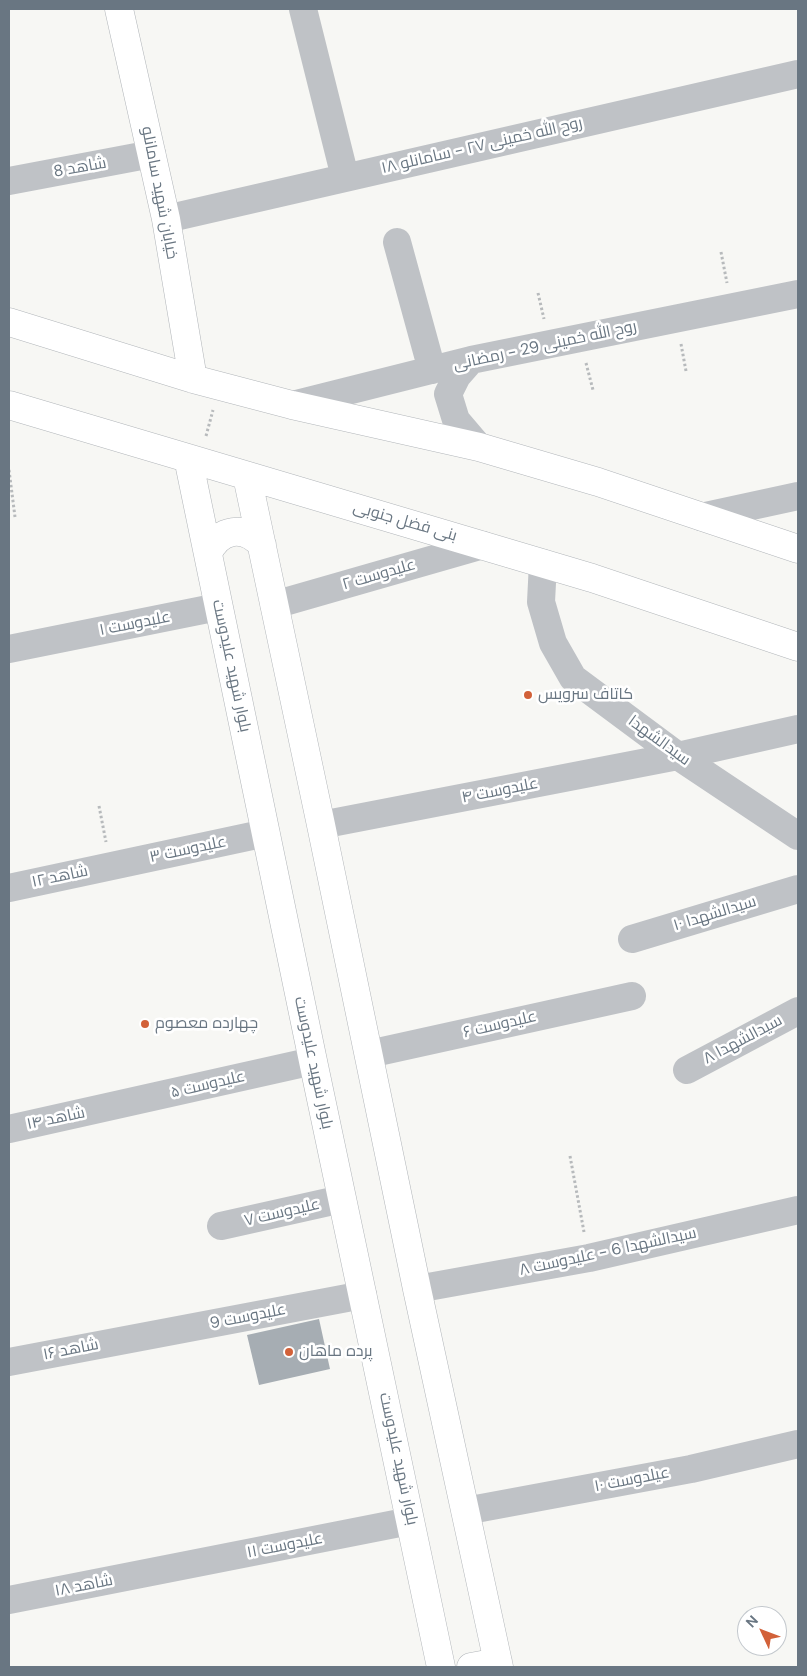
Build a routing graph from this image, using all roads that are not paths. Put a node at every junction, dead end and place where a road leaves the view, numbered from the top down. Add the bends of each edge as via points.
1 (119, 9) edge
2 (304, 9) edge
3 (798, 74) edge
4 (152, 154) junction
5 (345, 178) junction
6 (9, 181) edge
7 (166, 218) junction
8 (397, 242) dead end
9 (798, 294) edge
10 (9, 322) edge
11 (472, 360) junction
12 (432, 370) junction
13 (193, 379) junction
14 (9, 405) edge
15 (292, 405) junction
16 (479, 447) junction
17 (194, 460) junction
18 (247, 476) junction
19 (798, 496) edge
20 (701, 517) junction
21 (262, 545) junction
22 (483, 545) junction
23 (798, 549) edge
24 (208, 553) junction
25 (543, 563) junction
26 (274, 605) junction
27 (218, 607) junction
28 (798, 647) edge
29 (9, 649) edge
30 (798, 729) edge
31 (678, 756) junction
32 (322, 825) junction
33 (266, 833) junction
34 (798, 836) edge
35 (110, 867) joint
36 (9, 888) edge
37 (798, 889) edge
38 (632, 939) dead end
39 (632, 996) dead end
40 (798, 1011) edge
41 (369, 1054) junction
42 (313, 1062) junction
43 (687, 1070) dead end
44 (102, 1109) joint
45 (9, 1129) edge
46 (342, 1199) junction
47 (798, 1210) edge
48 (221, 1226) dead end
49 (416, 1289) junction
50 (363, 1295) junction
51 (133, 1339) joint
52 (9, 1362) edge
53 (798, 1444) edge
54 (465, 1512) junction
55 (410, 1521) junction
56 (159, 1571) joint
57 (9, 1600) edge
58 (498, 1665) edge
59 (441, 1667) edge
60 (471, 1667) edge

1 - 4 main road, خیابان شهید سامانلو
2 - 5 street
3 - 5 street, روح الله خمینی ۲۷ - سامانلو ۱۸
4 - 6 street, شاهد 8
4 - 7 main road, خیابان شهید سامانلو
5 - 7 street, روح الله خمینی ۲۷ - سامانلو ۱۸
7 - 13 main road, خیابان شهید سامانلو
8 - 12 street
9 - 11 street, روح الله خمینی 29 - رمضانی
10 - 13 main road
11 - 12 street, روح الله خمینی 29 - رمضانی
11 - 16 street via 457,376 448,394 456,420
12 - 15 street, روح الله خمینی 29 - رمضانی
13 - 15 main road
14 - 17 main road, بنی فضل جنوبی
15 - 16 main road
16 - 20 main road
17 - 18 main road, بنی فضل جنوبی
17 - 24 main road, بلوار شهید علیدوست
18 - 21 main road
18 - 22 main road, بنی فضل جنوبی
19 - 20 street
20 - 23 main road
21 - 24 main road via 247,534 228,533 219,537
21 - 26 main road
22 - 25 main road, بنی فضل جنوبی
22 - 26 street, علیدوست ۲
24 - 27 main road, بلوار شهید علیدوست
25 - 28 main road, بنی فضل جنوبی
25 - 31 street, سیدالشهدا via 541,602 553,644 573,678
26 - 32 main road
27 - 29 street, علیدوست ۱
27 - 33 main road, بلوار شهید علیدوست
30 - 31 street, علیدوست ۴
31 - 32 street, علیدوست ۴
31 - 34 street, سیدالشهدا
32 - 41 main road
33 - 35 street, علیدوست ۳
33 - 42 main road, بلوار شهید علیدوست
35 - 36 street, شاهد ۱۲
37 - 38 street, سیدالشهدا ۱۰
39 - 41 street, علیدوست ۶
40 - 43 street, سیدالشهدا ۸
41 - 49 main road
42 - 44 street, علیدوست ۵
42 - 46 main road, بلوار شهید علیدوست
44 - 45 street, شاهد ۱۴
46 - 48 street, علیدوست ۷
46 - 50 main road, بلوار شهید علیدوست
47 - 49 street, سیدالشهدا 6 - علیدوست ۸ via 589,1258
49 - 54 main road
50 - 51 street, علیدوست 9
50 - 55 main road, بلوار شهید علیدوست
51 - 52 street, شاهد ۱۶
53 - 54 street, عیلدوست ۱۰ via 691,1469
54 - 58 main road
55 - 56 street, علیدوست ۱۱
55 - 59 main road, بلوار شهید علیدوست
56 - 57 street, شاهد ۱۸
58 - 60 main road

